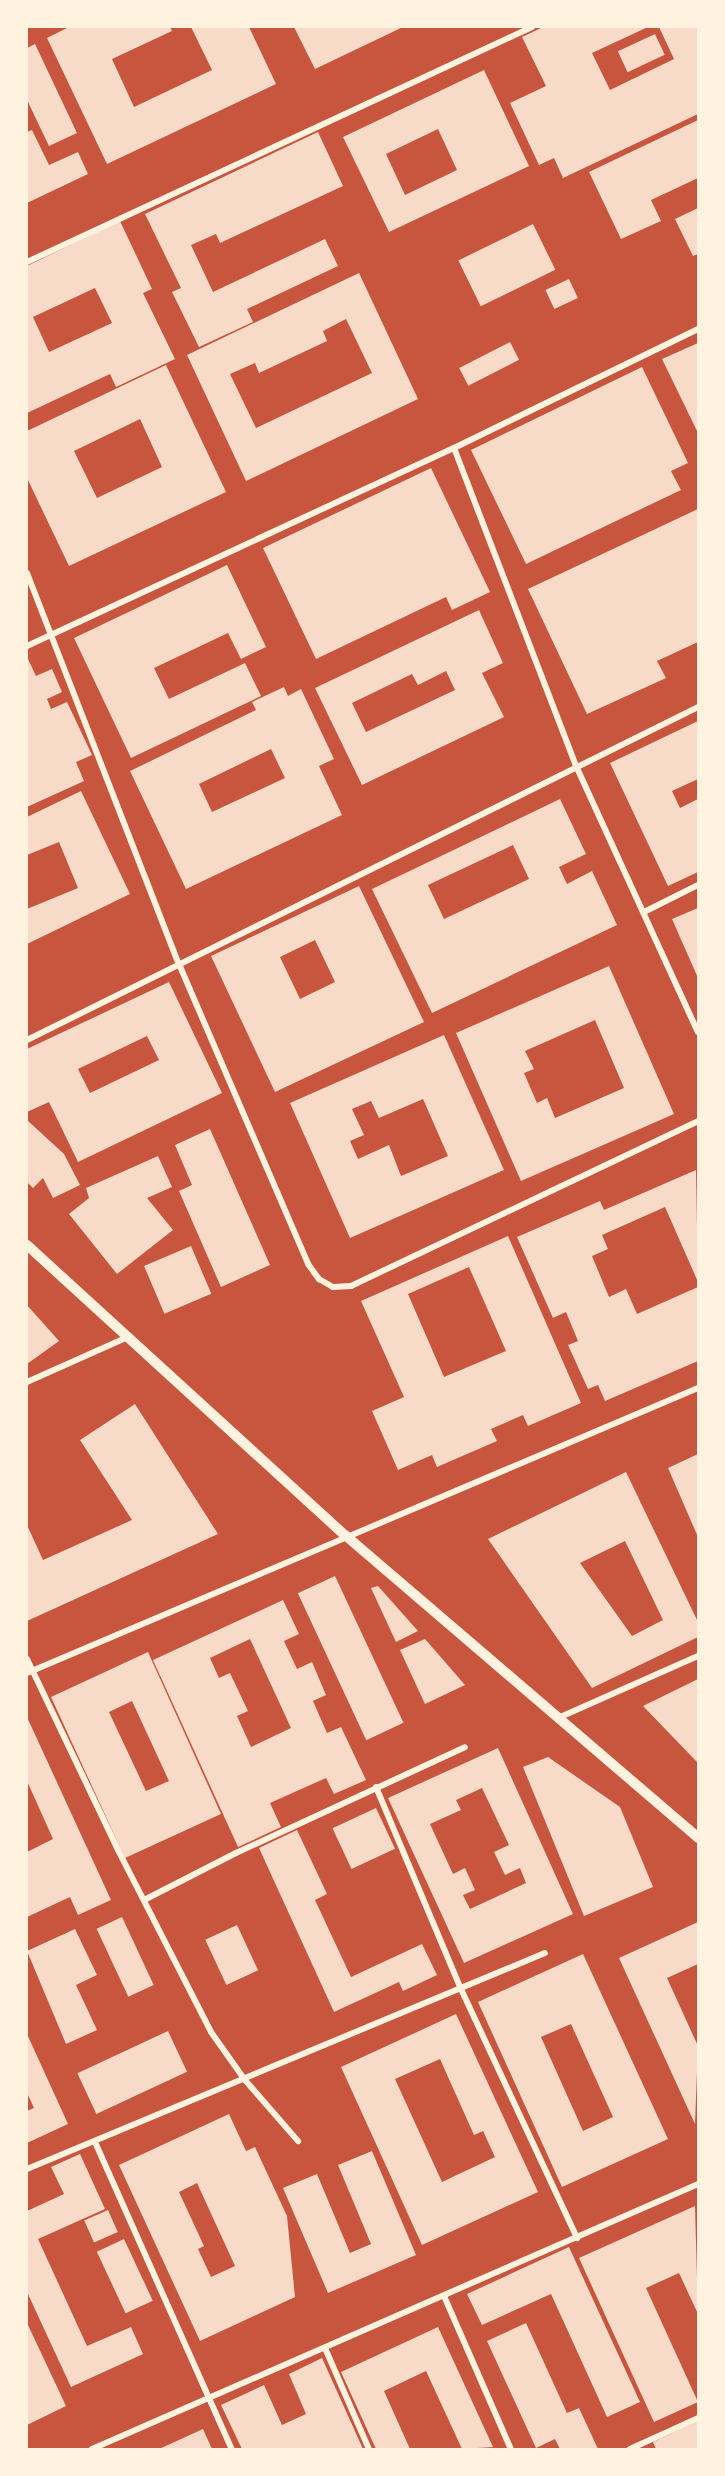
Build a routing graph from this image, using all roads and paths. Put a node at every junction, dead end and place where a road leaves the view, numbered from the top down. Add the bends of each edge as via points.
1 (532, 27) edge
2 (27, 262) edge
3 (698, 329) edge
4 (454, 448) junction
5 (27, 573) edge
6 (51, 635) junction
7 (27, 646) edge
8 (698, 707) edge
9 (577, 768) junction
10 (698, 885) edge
11 (644, 912) junction
12 (179, 964) junction
13 (698, 1032) edge
14 (27, 1040) edge
15 (698, 1120) edge
16 (27, 1245) edge
17 (129, 1337) junction
18 (27, 1382) edge
19 (698, 1388) edge
20 (345, 1535) junction
21 (698, 1656) edge
22 (27, 1659) edge
23 (30, 1672) edge
24 (558, 1718) junction
25 (465, 1746) dead end
26 (376, 1787) junction
27 (698, 1838) edge
28 (146, 1899) junction
29 (545, 1953) dead end
30 (461, 1989) junction
31 (245, 2080) junction
32 (298, 2141) dead end
33 (95, 2142) junction
34 (27, 2169) edge
35 (698, 2184) edge
36 (577, 2238) junction
37 (444, 2296) junction
38 (325, 2348) junction
39 (211, 2398) junction
40 (698, 2418) edge
41 (92, 2449) edge
42 (232, 2449) edge
43 (369, 2449) edge
44 (511, 2449) edge
45 (630, 2449) edge

1 - 2 street
3 - 4 street
4 - 6 street
4 - 9 street
5 - 6 street
6 - 7 street
6 - 12 street
8 - 9 street
9 - 11 street
9 - 12 street
10 - 11 street
11 - 13 street
12 - 14 street
12 - 15 street via 308,1264 319,1279 333,1287 351,1286
16 - 17 street
17 - 18 street
17 - 20 street
19 - 20 street
20 - 23 street
20 - 24 street
21 - 24 street
22 - 23 street
23 - 28 street
24 - 27 street
25 - 26 street
26 - 28 street
26 - 30 street
28 - 31 street via 211,2032
29 - 30 street
30 - 31 street
30 - 36 street
31 - 32 street
31 - 33 street
33 - 34 street
33 - 39 street
35 - 36 street
36 - 37 street
37 - 38 street
37 - 44 street
38 - 39 street
38 - 43 street
39 - 41 street
39 - 42 street
40 - 45 street

